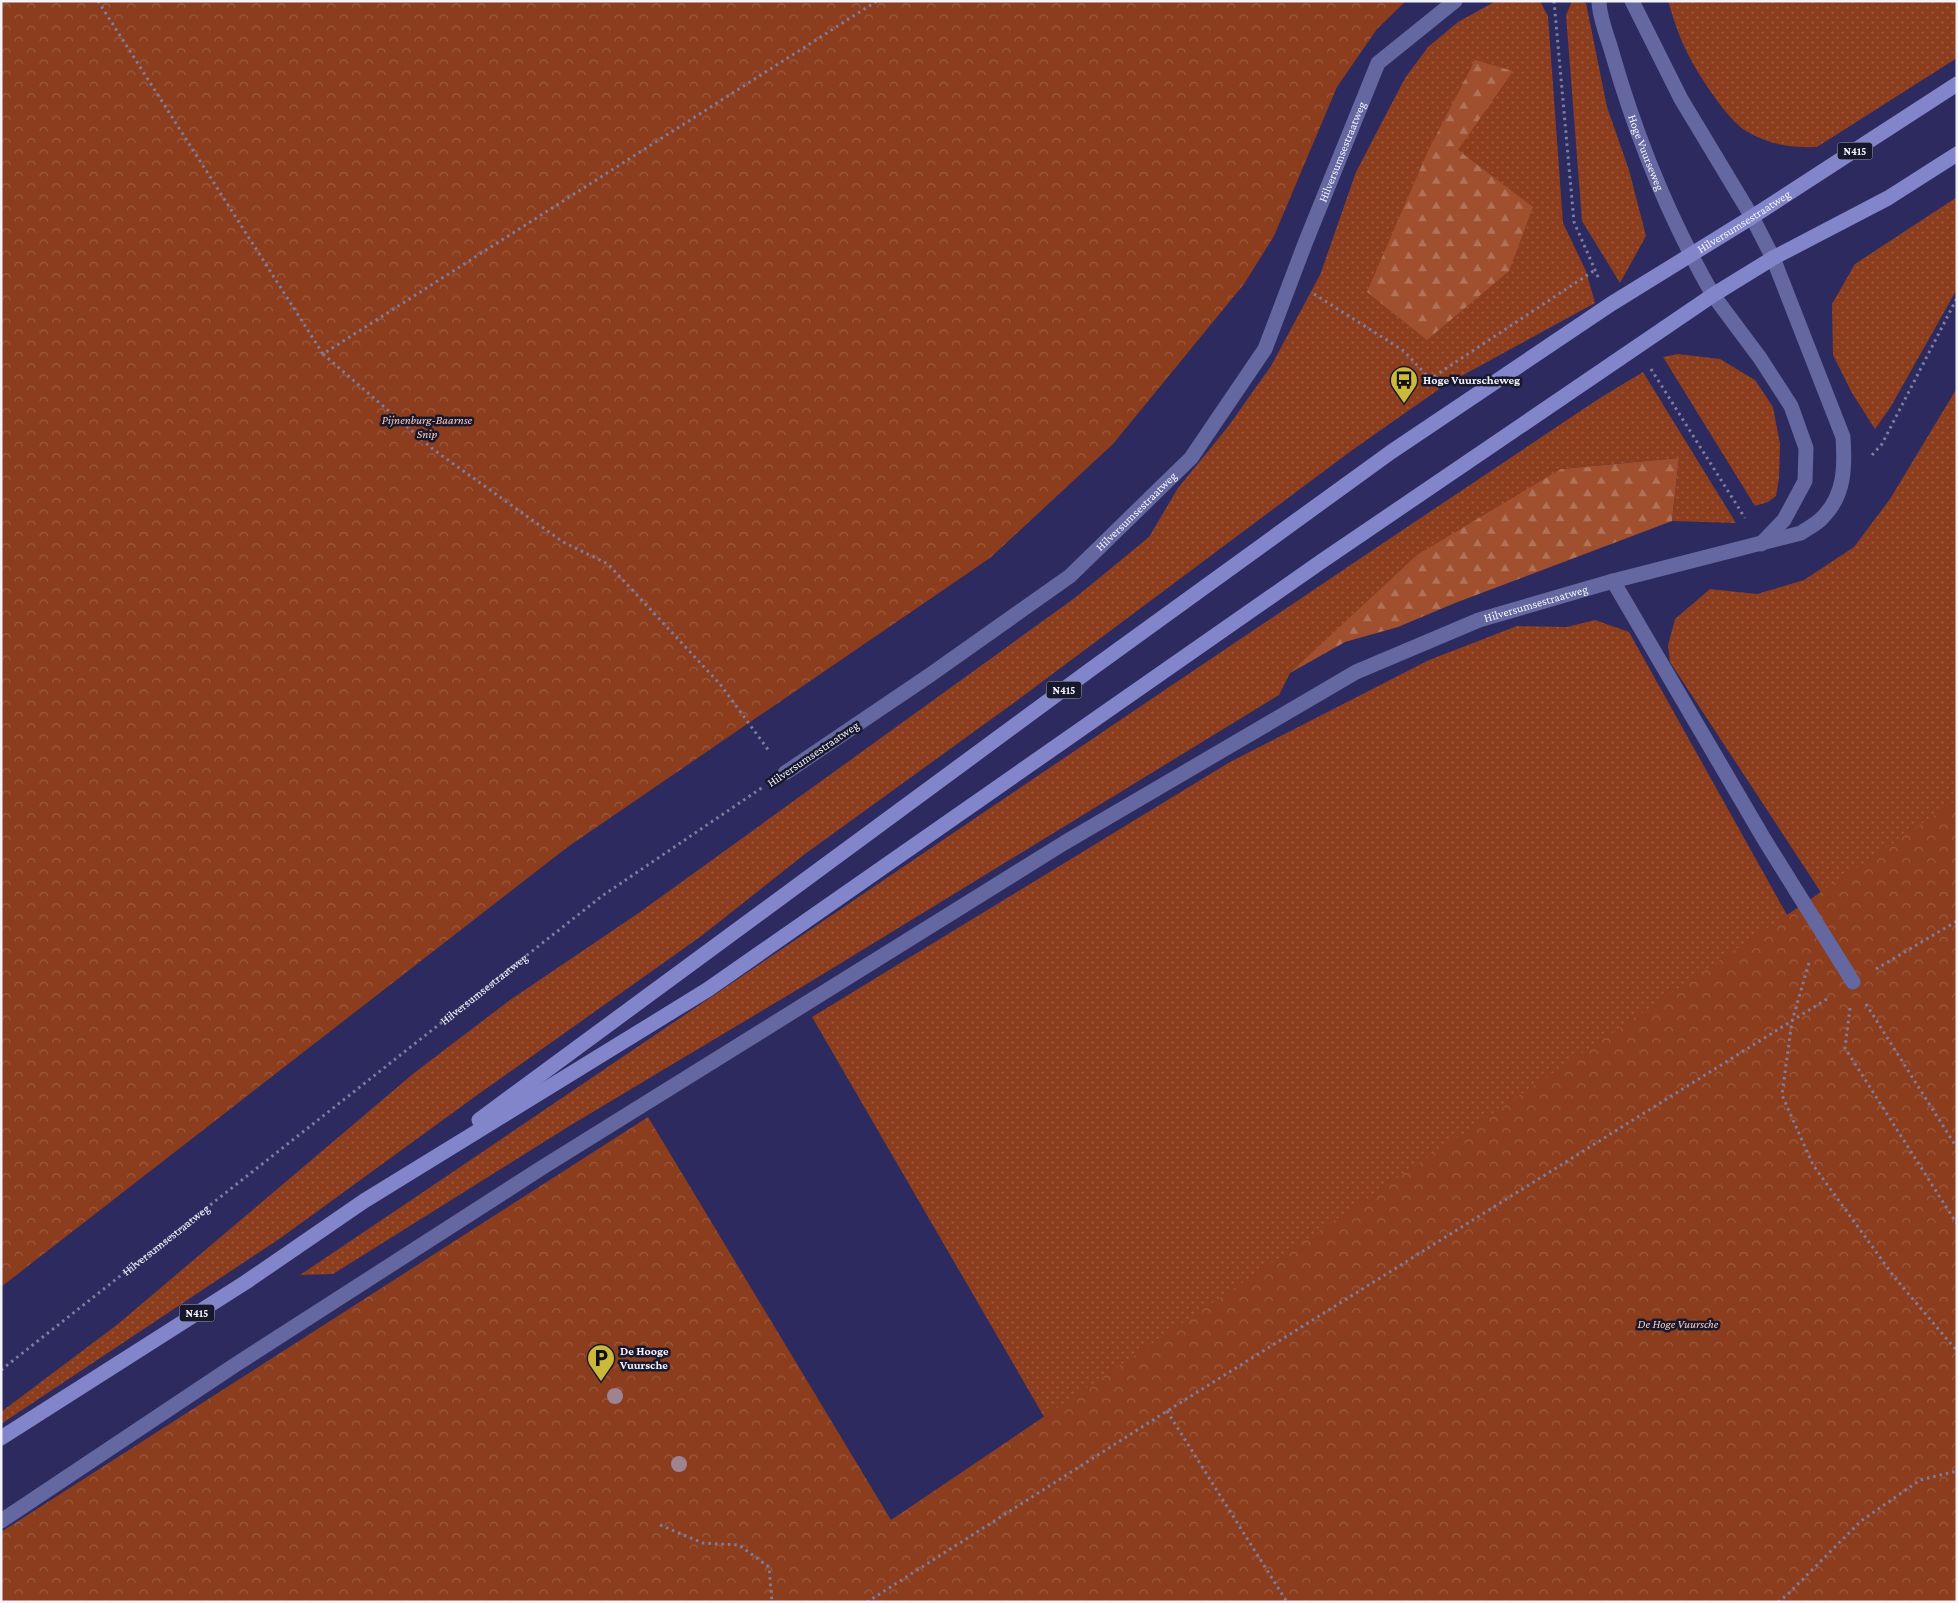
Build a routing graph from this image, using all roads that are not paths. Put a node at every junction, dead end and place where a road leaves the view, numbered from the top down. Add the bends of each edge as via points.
1 (1455, 1) edge
2 (1599, 1) edge
3 (1632, 1) edge
4 (1957, 84) edge
5 (1957, 154) edge
6 (1752, 217) junction
7 (1690, 254) junction
8 (1773, 258) junction
9 (1713, 295) junction
10 (1761, 544) junction
11 (1613, 581) junction
12 (785, 773) road end
13 (1853, 982) road end
14 (391, 1185) junction
15 (1, 1438) edge
16 (1, 1521) edge

1 - 12 street, Hilversumsestraatweg via 1378,63 1265,349 1191,458 1070,576
2 - 7 street, Hoge Vuurseweg via 1624,92 1653,171
3 - 6 street via 1680,99
4 - 6 main road, Hilversumsestraatweg / N415
5 - 8 main road, Hilversumsestraatweg / N415 via 1888,198
6 - 7 main road, Hilversumsestraatweg / N415
6 - 8 street
7 - 9 street, Hoge Vuurseweg
7 - 14 main road, Hilversumsestraatweg / N415 via 1391,452
8 - 9 main road, Hilversumsestraatweg / N415
8 - 10 street, Hilversumsestraatweg via 1843,437 1845,467 1839,494 1823,517 1801,533
9 - 10 street via 1791,406 1806,448 1805,481 1784,520
9 - 14 main road, Hilversumsestraatweg / N415 via 1322,561 707,990
10 - 11 street, Hilversumsestraatweg
11 - 13 street via 1759,830
11 - 16 street, Hilversumsestraatweg via 1479,620 1347,678 1064,844 543,1167 235,1365
14 - 15 main road, Hilversumsestraatweg / N415

